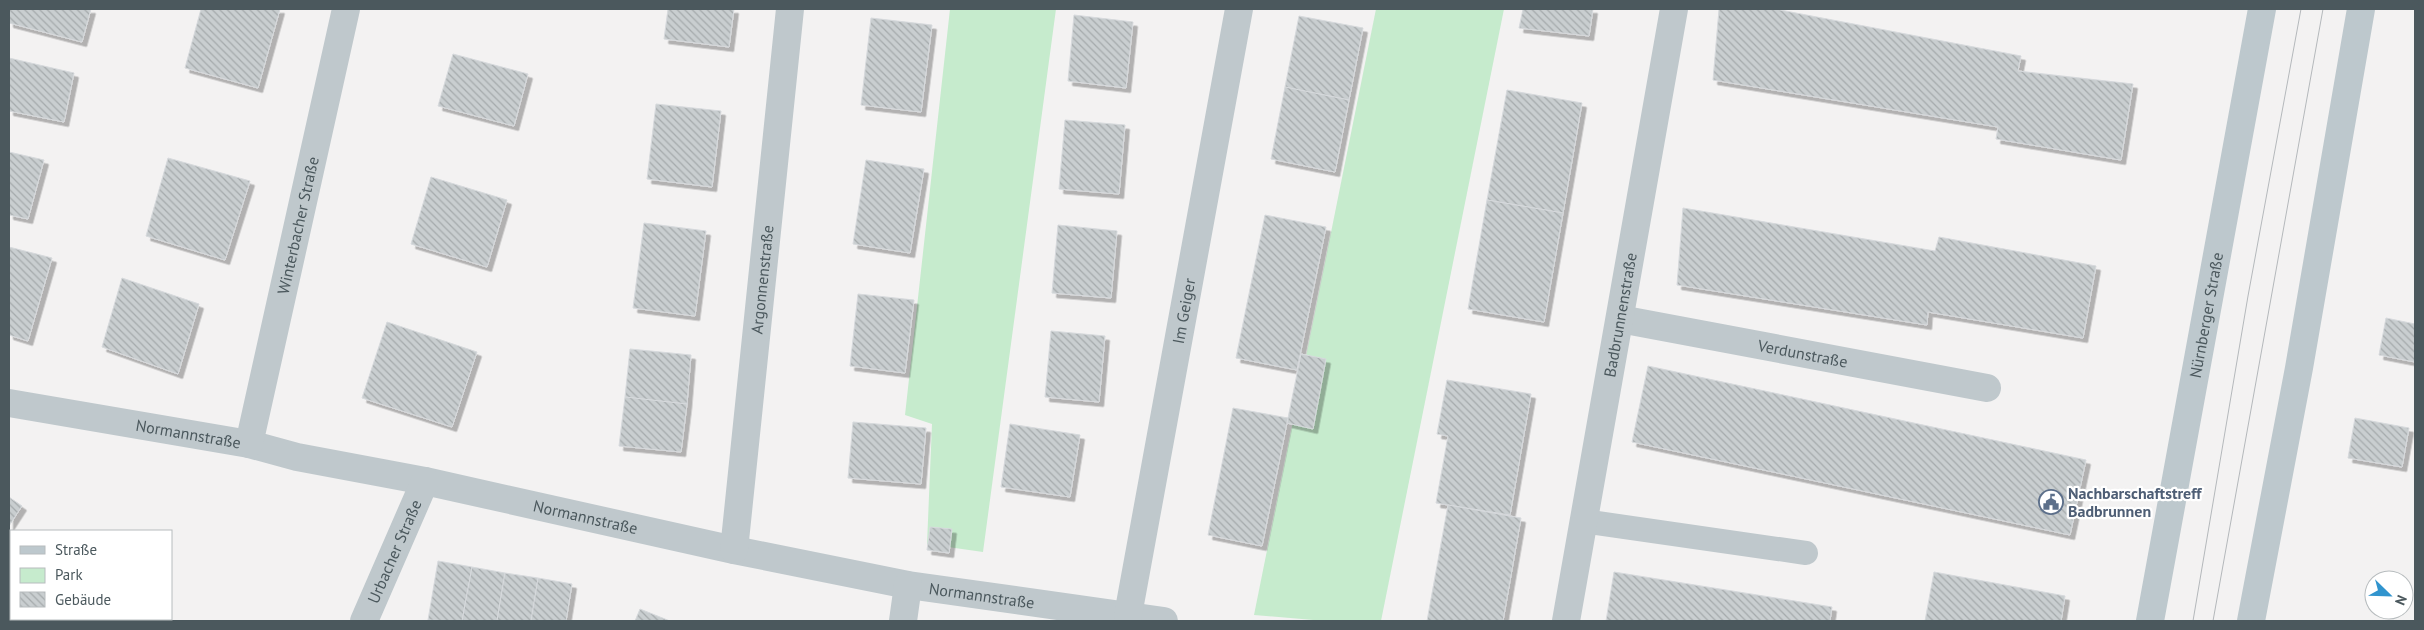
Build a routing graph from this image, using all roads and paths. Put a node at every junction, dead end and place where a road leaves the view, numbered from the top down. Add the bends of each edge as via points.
1 (346, 9) edge
2 (790, 9) edge
3 (1239, 9) edge
4 (1674, 9) edge
5 (2262, 9) edge
6 (2362, 9) edge
7 (1620, 319) junction
8 (1987, 388) dead end
9 (9, 403) edge
10 (249, 444) junction
11 (425, 481) junction
12 (1583, 521) junction
13 (734, 550) junction
14 (1806, 553) dead end
15 (908, 585) junction
16 (1128, 615) junction
17 (364, 621) edge
18 (903, 621) edge
19 (1164, 621) edge
20 (1566, 621) edge
21 (2150, 621) edge
22 (2251, 621) edge

1 - 10 street, Winterbacher Straße
2 - 13 street, Argonnenstraße
3 - 16 street, Im Geiger
4 - 7 street, Badbrunnenstraße
5 - 21 main road, Nürnberger Straße
6 - 22 main road
7 - 8 street, Verdunstraße
7 - 12 street, Badbrunnenstraße
9 - 10 street, Normannstraße
10 - 11 street, Normannstraße via 297,457
11 - 13 street, Normannstraße
11 - 17 street, Urbacher Straße
12 - 14 lane
12 - 20 street, Badbrunnenstraße
13 - 15 street, Normannstraße
15 - 16 street, Normannstraße
15 - 18 street
16 - 19 street, Normannstraße

